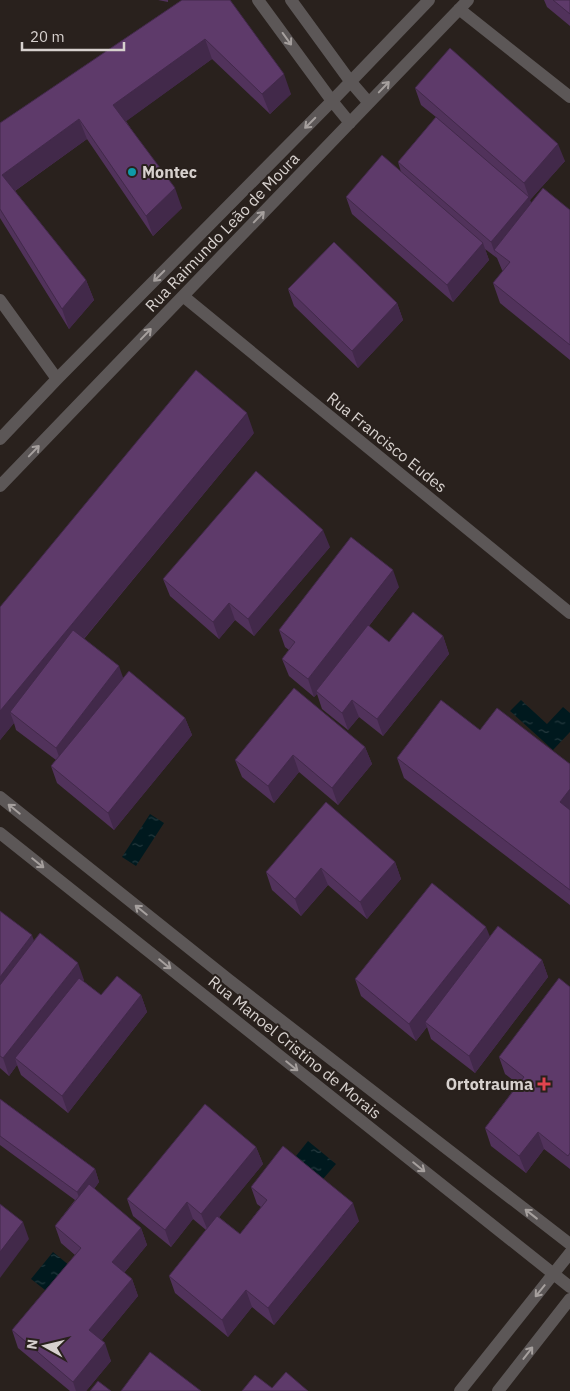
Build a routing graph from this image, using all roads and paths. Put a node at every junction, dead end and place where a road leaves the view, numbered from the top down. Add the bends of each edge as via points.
1 (258, 0) edge
2 (291, 0) edge
3 (429, 0) edge
4 (464, 5) edge
5 (350, 81) junction
6 (570, 97) edge
7 (332, 101) junction
8 (369, 103) junction
9 (350, 123) junction
10 (183, 296) junction
11 (0, 300) edge
12 (57, 379) junction
13 (0, 439) edge
14 (0, 486) edge
15 (570, 613) edge
16 (0, 797) edge
17 (0, 833) edge
18 (570, 1244) edge
19 (570, 1253) edge
20 (553, 1274) junction
21 (570, 1287) edge
22 (570, 1299) edge
23 (460, 1391) edge
24 (498, 1391) edge

1 -> 7 street
2 - 5 street
3 - 5 street, Rua Raimundo Leão de Moura
4 - 6 street
8 -> 4 street, Rua Raimundo Leão de Moura
5 - 7 street, Rua Raimundo Leão de Moura
5 - 8 street
7 - 9 street
7 -> 12 street, Rua Raimundo Leão de Moura
8 - 9 street, Rua Raimundo Leão de Moura
10 -> 9 street, Rua Raimundo Leão de Moura
14 -> 10 street, Rua Raimundo Leão de Moura
10 - 15 street, Rua Francisco Eudes
11 - 12 street
12 - 13 street, Rua Raimundo Leão de Moura
18 -> 16 street, Rua Manoel Cristino de Morais via 229,980
17 -> 20 street, Rua Manoel Cristino de Morais
19 - 20 street
20 - 21 street, Rua Manoel Cristino de Morais
20 -> 23 street
24 -> 22 street

